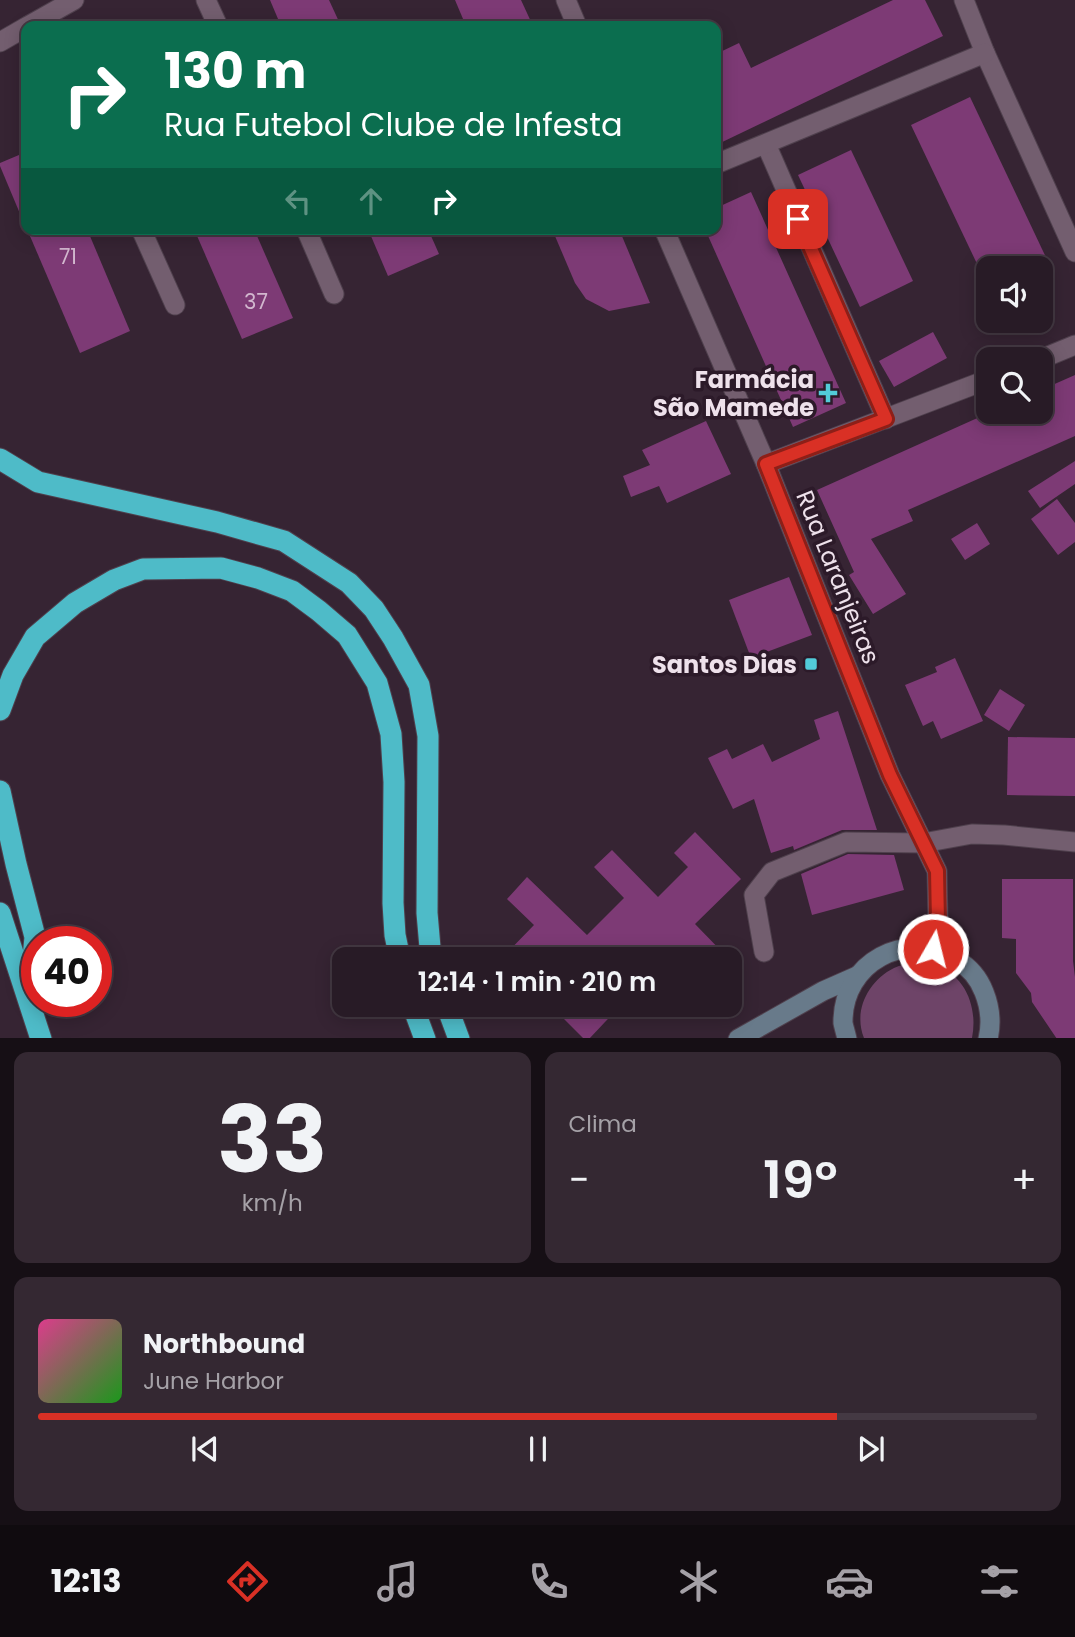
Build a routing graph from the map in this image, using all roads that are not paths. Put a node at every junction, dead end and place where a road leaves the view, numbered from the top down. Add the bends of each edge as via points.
1 (74, 0) edge
2 (206, 0) edge
3 (566, 0) edge
4 (964, 0) edge
5 (37, 21) edge
6 (216, 21) edge
7 (575, 21) edge
8 (21, 30) edge
9 (0, 42) edge
10 (985, 53) junction
11 (766, 144) junction
12 (721, 162) edge
13 (147, 235) edge
14 (309, 235) edge
15 (667, 235) edge
16 (1075, 252) edge
17 (334, 294) dead end
18 (175, 305) dead end
19 (1075, 345) edge
20 (1053, 354) edge
21 (976, 384) edge
22 (886, 419) junction
23 (0, 459) edge
24 (766, 464) junction
25 (0, 710) edge
26 (0, 791) edge
27 (1075, 842) edge
28 (923, 843) junction
29 (0, 913) edge
30 (32, 926) edge
31 (398, 947) edge
32 (430, 947) edge
33 (933, 949) junction
34 (764, 952) dead end
35 (21, 976) edge
36 (858, 976) junction
37 (34, 1017) edge
38 (417, 1017) edge
39 (451, 1017) edge
40 (41, 1038) edge
41 (425, 1038) edge
42 (459, 1038) edge
43 (737, 1038) edge
44 (846, 1038) edge
45 (988, 1038) edge

1 - 5 street
2 - 6 street
3 - 7 street
4 - 10 street
8 - 9 street
10 - 11 street
10 - 16 street
11 - 12 street
11 - 22 street
13 - 18 street
14 - 17 street
15 - 24 street, Rua Laranjeiras
19 - 20 street
21 - 22 street
22 - 24 street
23 - 32 highway via 38,482 284,541 349,583 374,609 419,685 428,736
24 - 28 street, Rua Laranjeiras via 890,775
25 - 31 highway via 12,675 35,637 75,603 114,580 143,569 220,568 292,591 347,635 377,682 391,734
26 - 30 highway
27 - 28 street via 972,834
28 - 33 street, Rua Laranjeiras via 937,871 938,922
28 - 34 street via 846,842 772,872 754,895
29 - 35 highway
33 - 36 main road via 898,949 876,959
33 - 45 main road via 965,965 980,983 989,1005
36 - 43 main road
36 - 44 main road via 846,998
37 - 40 highway
38 - 41 highway
39 - 42 highway

